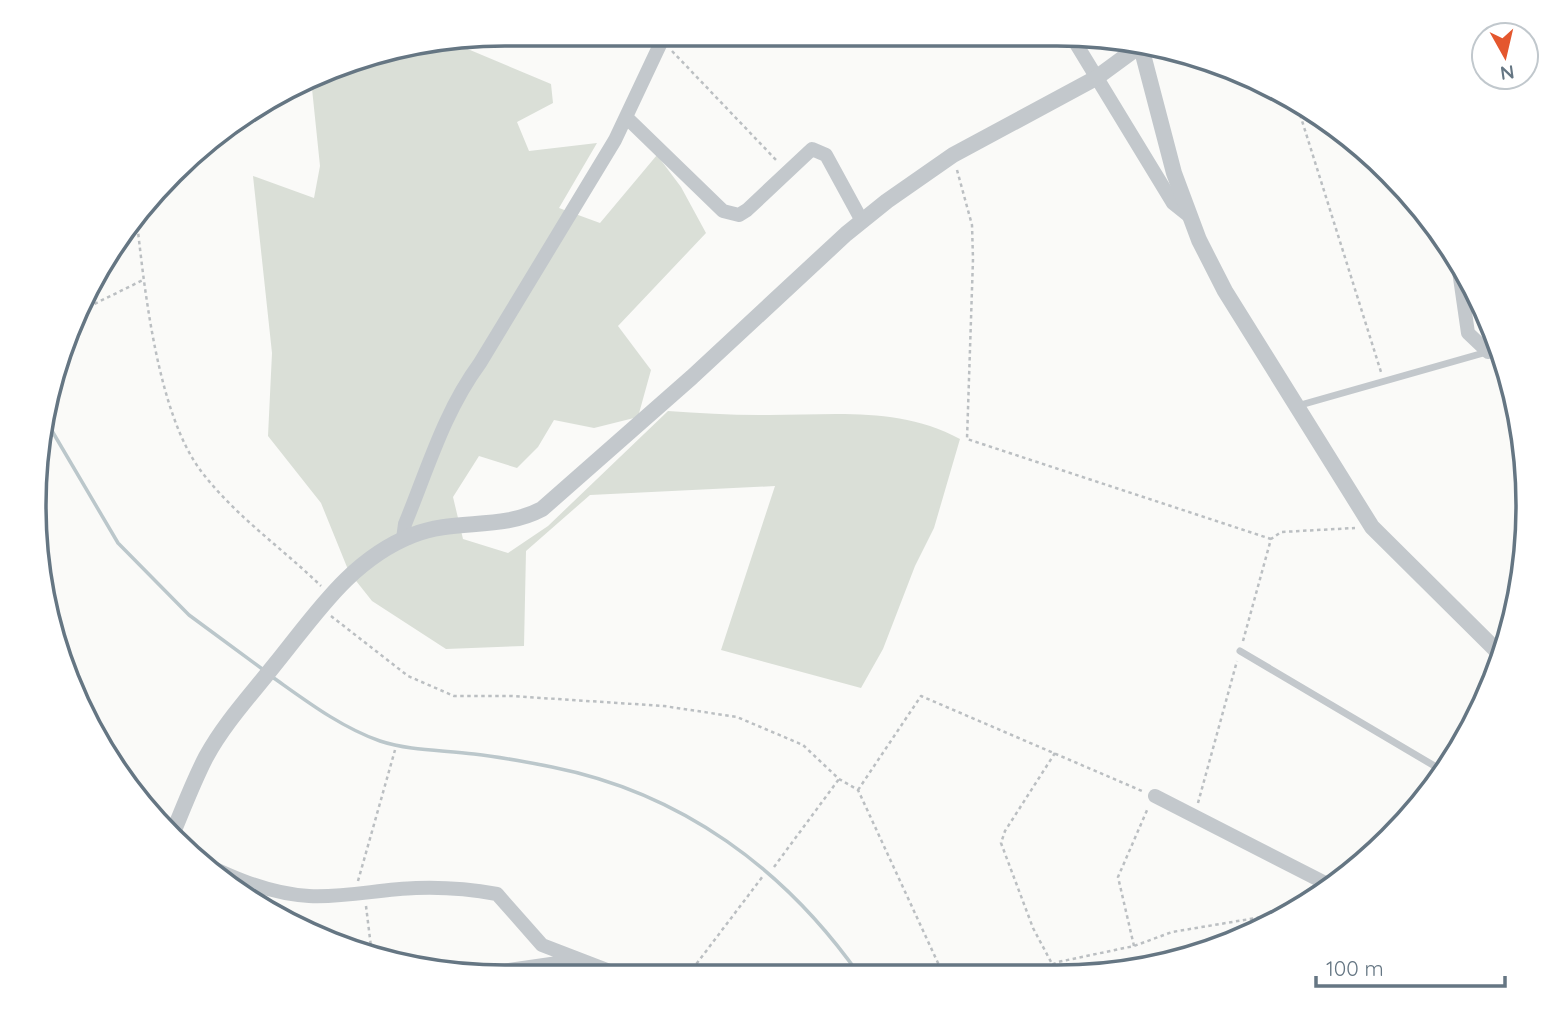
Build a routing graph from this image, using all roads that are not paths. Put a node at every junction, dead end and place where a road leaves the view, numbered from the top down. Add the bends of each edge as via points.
1 (660, 46) edge
2 (1077, 46) edge
3 (1131, 52) edge
4 (1143, 54) edge
5 (1096, 78) junction
6 (626, 117) junction
7 (1188, 215) junction
8 (862, 221) junction
9 (1462, 291) edge
10 (1486, 345) edge
11 (1488, 351) edge
12 (1296, 406) junction
13 (403, 539) junction
14 (1493, 647) edge
15 (1240, 651) road end
16 (1434, 766) edge
17 (1155, 796) road end
18 (176, 826) edge
19 (237, 878) edge
20 (1321, 881) edge
21 (580, 960) junction
22 (545, 965) edge
23 (593, 965) edge

1 - 6 street
2 - 5 street
3 - 5 street
4 - 7 street
5 - 7 street via 1173,203
5 - 8 street via 953,155
6 - 8 street via 723,211 739,215 813,149 825,155
6 - 13 street via 568,220 458,392 443,422
7 - 12 street via 1225,291
8 - 13 street via 542,509 500,524 447,527
9 - 10 street via 1468,332
11 - 12 lane
12 - 14 street via 1372,527
13 - 18 street via 357,568 324,602 223,729
15 - 16 lane
17 - 20 street
19 - 21 street via 308,896 415,888 496,894 542,944
21 - 22 street
21 - 23 street

